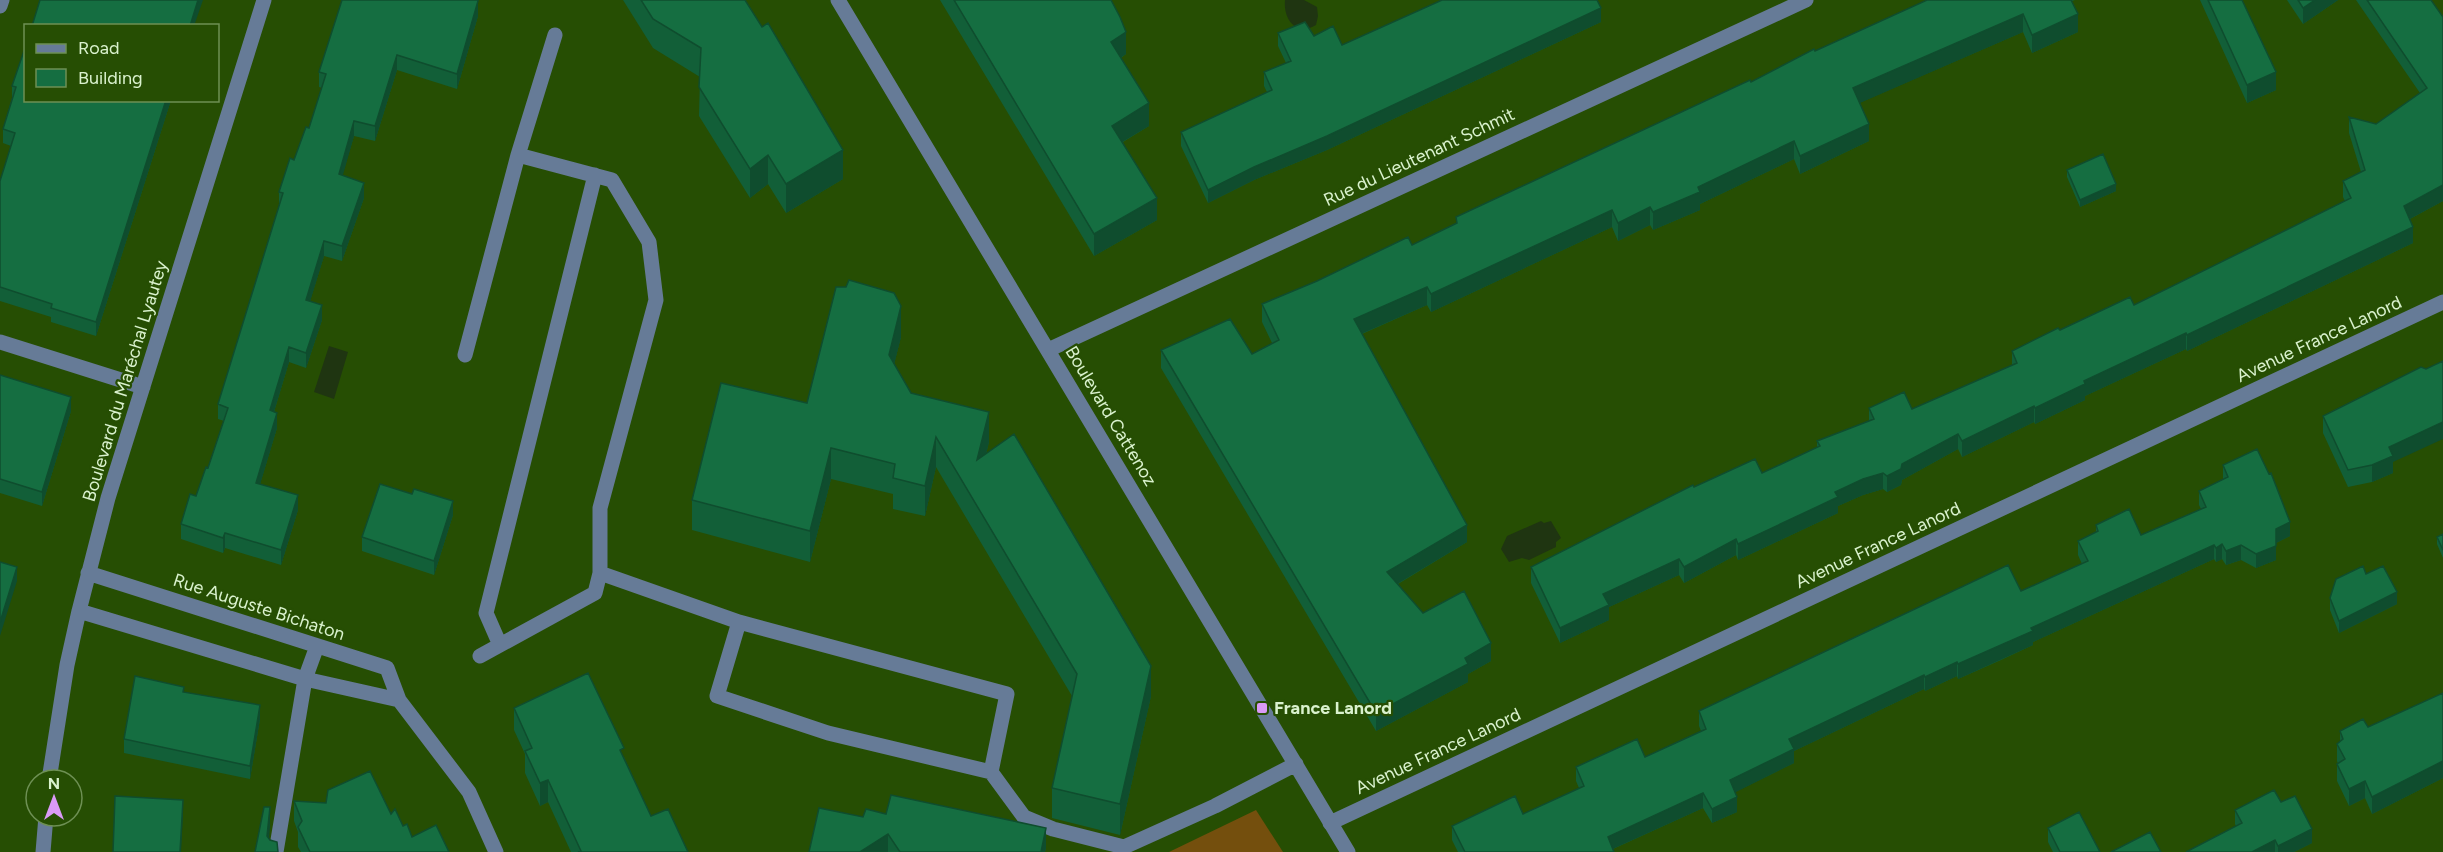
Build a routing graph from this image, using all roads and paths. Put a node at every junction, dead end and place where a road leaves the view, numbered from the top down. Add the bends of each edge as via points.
1 (2, 0) edge
2 (264, 0) edge
3 (838, 0) edge
4 (1806, 0) edge
5 (0, 6) edge
6 (555, 35) dead end
7 (518, 155) junction
8 (595, 175) junction
9 (2443, 302) edge
10 (0, 342) edge
11 (1048, 350) junction
12 (465, 355) dead end
13 (143, 387) junction
14 (88, 573) junction
15 (600, 573) junction
16 (79, 611) junction
17 (739, 622) junction
18 (500, 645) junction
19 (317, 646) junction
20 (480, 656) dead end
21 (305, 679) junction
22 (399, 700) junction
23 (1296, 764) junction
24 (51, 768) edge
25 (991, 772) junction
26 (1330, 822) junction
27 (45, 828) edge
28 (43, 852) edge
29 (276, 852) edge
30 (496, 852) edge
31 (1348, 852) edge

1 - 5 street
2 - 13 street, Boulevard du Maréchal Lyautey
3 - 11 street, Boulevard Cattenoz
4 - 11 street, Rue du Lieutenant Schmit
6 - 7 street
7 - 8 street
7 - 12 street
8 - 15 street via 612,180 649,242 656,300 600,508
8 - 18 street via 486,613
9 - 26 street, Avenue France Lanord
10 - 13 street
11 - 23 street, Boulevard Cattenoz
13 - 14 street, Boulevard du Maréchal Lyautey
14 - 16 street, Boulevard du Maréchal Lyautey
14 - 19 street, Rue Auguste Bichaton
15 - 17 street
15 - 18 street via 595,593
16 - 21 street
16 - 24 street, Boulevard du Maréchal Lyautey
17 - 25 street via 1007,694
17 - 25 street via 717,696 828,733
18 - 20 street
19 - 21 street
19 - 22 street, Rue Auguste Bichaton via 387,668
21 - 22 street
21 - 29 street
22 - 30 street, Rue Auguste Bichaton via 469,792
23 - 25 street via 1124,847 1053,829 1024,817
23 - 26 street, Boulevard Cattenoz
26 - 31 street, Boulevard Cattenoz
27 - 28 street

